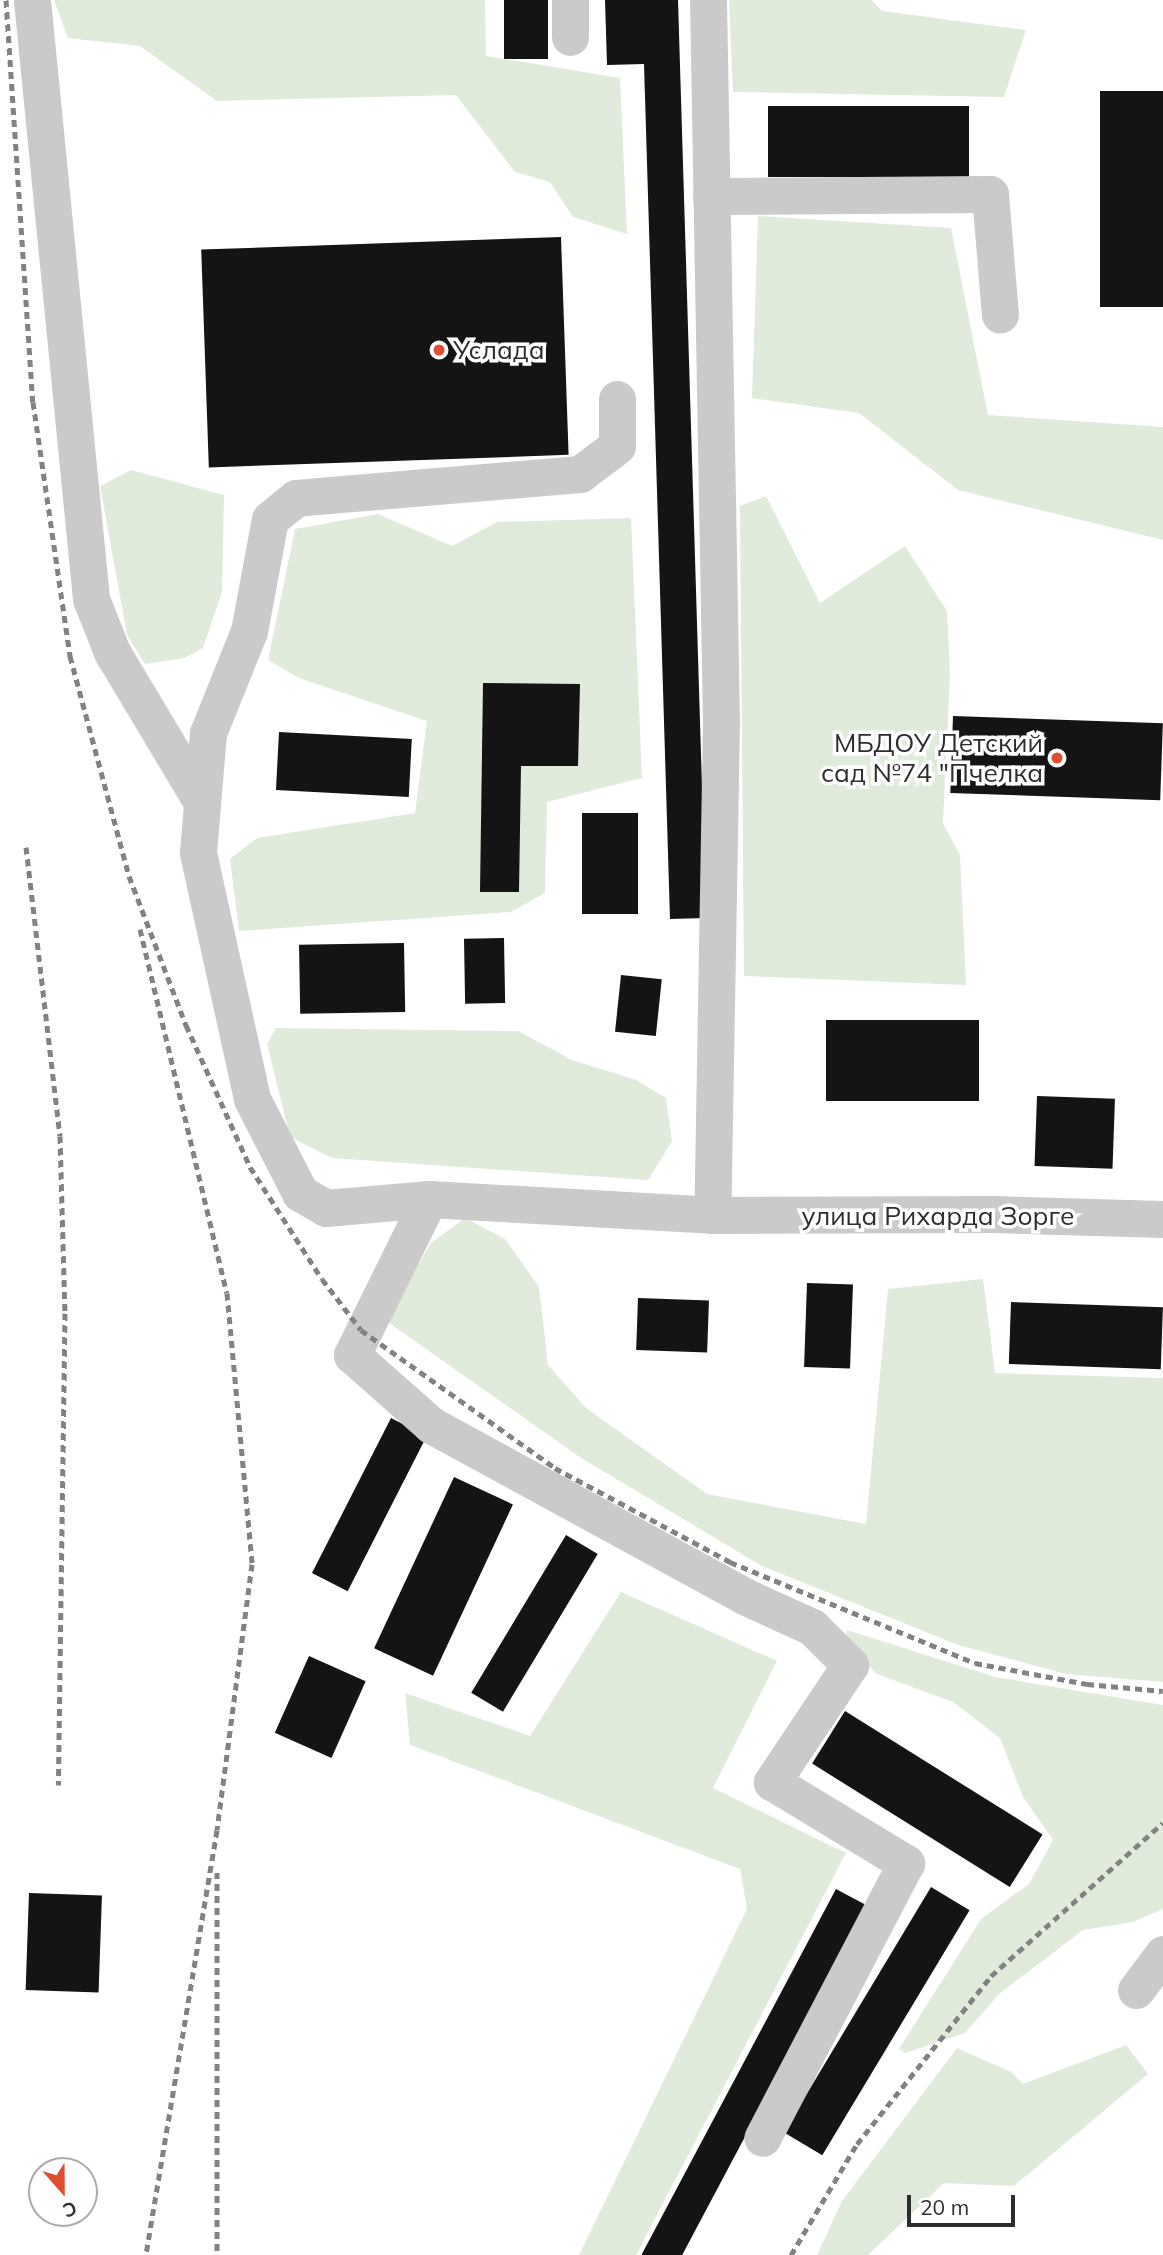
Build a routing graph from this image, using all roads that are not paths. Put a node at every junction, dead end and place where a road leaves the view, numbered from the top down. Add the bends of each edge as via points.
1 (32, 0) edge
2 (570, 0) edge
3 (708, 0) edge
4 (570, 37) dead end
5 (711, 196) junction
6 (1000, 315) dead end
7 (617, 399) dead end
8 (200, 799) junction
9 (429, 1199) junction
10 (712, 1215) junction
11 (1163, 1219) edge
12 (1163, 1954) edge
13 (1136, 1990) dead end
14 (762, 2138) dead end

1 - 8 street via 91,598 112,652
2 - 4 street
3 - 5 street
5 - 6 street via 990,194
5 - 10 street via 721,720
7 - 8 street, улица Рихарда Зорге via 617,446 580,474 296,498 270,519 249,631 208,733
8 - 9 street, улица Рихарда Зорге via 198,853 252,1099 300,1193 326,1208
9 - 10 street, улица Рихарда Зорге
9 - 14 street via 352,1355 431,1425 744,1596 812,1627 850,1665 772,1782 906,1863
10 - 11 street, улица Рихарда Зорге via 994,1213
12 - 13 street

